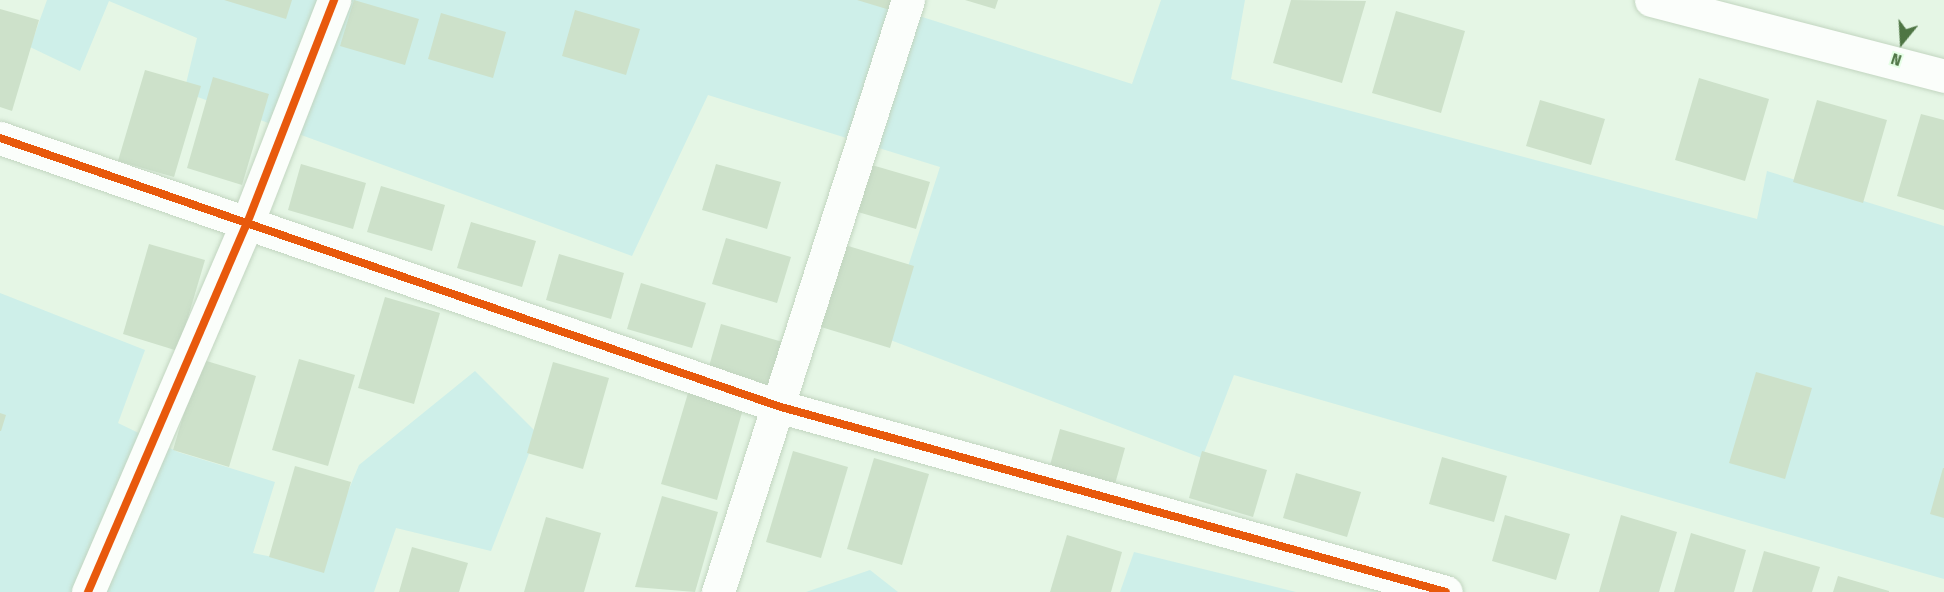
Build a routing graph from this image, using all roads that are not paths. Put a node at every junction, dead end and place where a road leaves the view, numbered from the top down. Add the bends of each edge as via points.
1 (334, 0) edge
2 (908, 0) edge
3 (1651, 0) edge
4 (1944, 76) edge
5 (0, 138) edge
6 (246, 226) junction
7 (781, 407) junction
8 (88, 592) edge
9 (718, 592) edge
10 (1446, 592) edge

1 - 6 street
2 - 7 street
3 - 4 street
5 - 6 street
6 - 7 street
6 - 8 street
7 - 9 street
7 - 10 street

